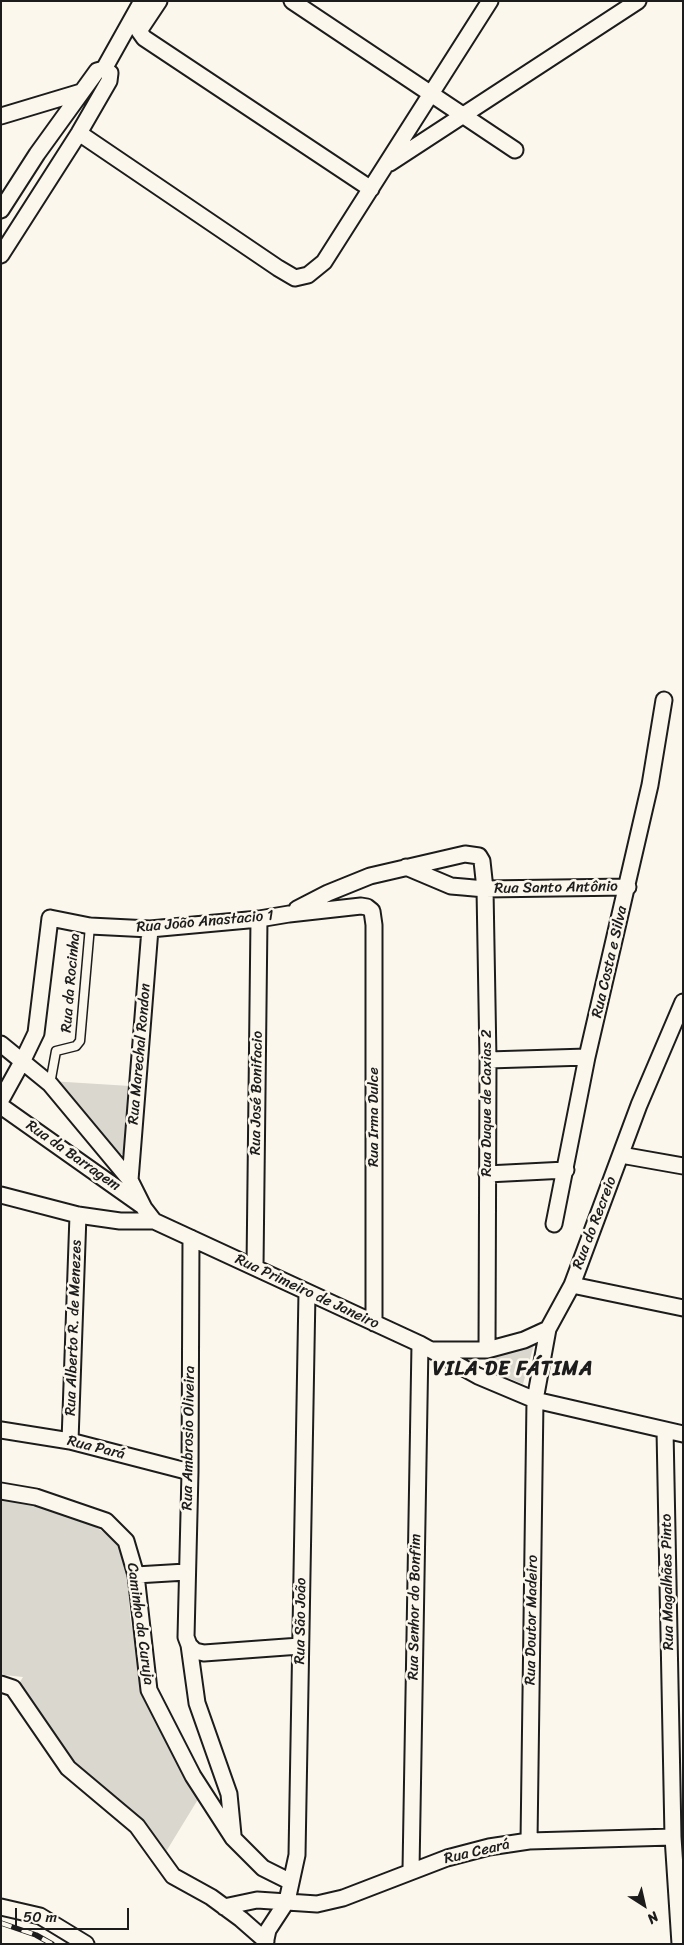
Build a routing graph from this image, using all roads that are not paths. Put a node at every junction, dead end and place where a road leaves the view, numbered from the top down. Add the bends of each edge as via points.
1 (142, 1) edge
2 (158, 1) edge
3 (292, 1) edge
4 (490, 1) edge
5 (638, 1) edge
6 (104, 69) junction
7 (82, 92) junction
8 (432, 94) junction
9 (1, 116) edge
10 (465, 116) junction
11 (79, 133) junction
12 (515, 150) dead end
13 (386, 166) junction
14 (371, 189) junction
15 (1, 210) edge
16 (1, 255) edge
17 (664, 700) dead end
18 (479, 856) joint
19 (406, 867) junction
20 (628, 887) junction
21 (485, 889) junction
22 (372, 911) joint
23 (290, 914) junction
24 (259, 920) junction
25 (90, 926) junction
26 (150, 929) junction
27 (683, 1002) edge
28 (1, 1044) edge
29 (587, 1057) junction
30 (24, 1060) junction
31 (488, 1060) junction
32 (50, 1084) junction
33 (1, 1100) edge
34 (1, 1106) edge
35 (621, 1154) junction
36 (683, 1166) edge
37 (566, 1170) junction
38 (486, 1174) junction
39 (130, 1180) junction
40 (1, 1195) edge
41 (144, 1208) junction
42 (78, 1216) junction
43 (154, 1220) junction
44 (554, 1224) dead end
45 (190, 1238) junction
46 (256, 1267) junction
47 (572, 1285) junction
48 (307, 1292) junction
49 (683, 1308) edge
50 (374, 1323) junction
51 (548, 1329) junction
52 (425, 1347) junction
53 (486, 1350) junction
54 (535, 1400) junction
55 (1, 1430) edge
56 (665, 1430) junction
57 (683, 1434) edge
58 (70, 1441) junction
59 (190, 1472) junction
60 (1, 1491) edge
61 (186, 1572) junction
62 (136, 1575) junction
63 (187, 1641) junction
64 (300, 1646) junction
65 (1, 1684) edge
66 (233, 1838) junction
67 (673, 1838) junction
68 (529, 1841) junction
69 (410, 1870) junction
70 (291, 1882) junction
71 (287, 1901) junction
72 (680, 1905) edge
73 (1, 1907) edge
74 (224, 1907) junction
75 (265, 1942) edge
76 (86, 1944) edge
77 (680, 1944) edge

1 - 6 street
2 - 14 street via 140,31 144,38
3 - 8 street
4 - 8 street
5 - 10 street
6 - 7 street via 97,71
6 - 11 street via 110,73 109,81
7 - 9 street
7 - 15 street
8 - 10 street
8 - 13 street
10 - 12 street
10 - 13 street
11 - 14 street via 295,278 308,275 324,262
11 - 16 street
13 - 14 street
17 - 20 street, Rua Costa e Silva
18 - 19 street, Rua João Anastacio 1 via 455,855
18 - 21 street, Rua Duque de Caxias 2
19 - 21 street via 451,886
19 - 23 street, Rua João Anastacio 1 via 370,876 328,893
20 - 21 street, Rua Santo Antônio
20 - 29 street, Rua Costa e Silva
21 - 31 street, Rua Duque de Caxias 2
22 - 23 street, Rua João Anastacio 1 via 361,906
22 - 50 street, Rua Irma Dulce
23 - 24 street, Rua João Anastacio 1
24 - 26 street, Rua João Anastacio 1
24 - 46 street, Rua José Bonifacio
25 - 26 street, Rua João Anastacio 1
25 - 30 street, Rua João Anastacio 1 via 50,918 37,1028
25 - 32 lane, Rua da Rocinha via 80,1041 76,1046 56,1051
26 - 39 street, Rua Marechal Rondon
27 - 35 street, Rua do Recreio via 638,1105
28 - 30 street, Rua Primeiro de Janeiro
29 - 31 street
29 - 37 street, Rua Costa e Silva
30 - 32 street, Rua Primeiro de Janeiro
30 - 33 street
31 - 38 street, Rua Duque de Caxias 2
32 - 39 street, Rua Primeiro de Janeiro
34 - 41 street, Rua da Barragem
35 - 36 street
35 - 47 street, Rua do Recreio
37 - 38 street
37 - 44 street, Rua Costa e Silva
38 - 53 street, Rua Duque de Caxias 2
39 - 41 street, Rua Primeiro de Janeiro
40 - 42 street
41 - 43 street, Rua Primeiro de Janeiro
42 - 43 street via 120,1221
42 - 58 street, Rua Alberto R. de Menezes
43 - 45 street, Rua Primeiro de Janeiro
45 - 46 street, Rua Primeiro de Janeiro
45 - 59 street, Rua Ambrosio Oliveira
46 - 48 street, Rua Primeiro de Janeiro
47 - 49 street
47 - 51 street, Rua do Recreio
48 - 50 street, Rua Primeiro de Janeiro
48 - 64 street, Rua São João
50 - 52 street, Rua Primeiro de Janeiro
51 - 53 street via 524,1340
51 - 54 street, Rua do Recreio
52 - 53 street
52 - 54 street, Rua Primeiro de Janeiro via 478,1376
52 - 69 street, Rua Senhor do Bonfim
54 - 56 street, Rua Primeiro de Janeiro
54 - 68 street, Rua Doutor Madeiro
55 - 58 street, Rua Pará
56 - 57 street, Rua Primeiro de Janeiro
56 - 67 street, Rua Magalhães Pinto
58 - 59 street, Rua Pará
59 - 61 street, Rua Ambrosio Oliveira
60 - 62 street, Caminho da Curuja via 36,1497 106,1521 126,1541
61 - 62 street
61 - 63 street, Rua Ambrosio Oliveira
62 - 66 street, Caminho da Curuja via 149,1690 193,1776
63 - 64 street via 195,1651 204,1654
63 - 66 street, Rua Ambrosio Oliveira via 197,1703 229,1794
64 - 70 street, Rua São João via 299,1809 297,1856
65 - 74 street via 13,1688 68,1768 136,1826 173,1876
66 - 70 street, Caminho da Curuja via 263,1868
67 - 68 street, Rua Ceará
67 - 72 street, Rua Magalhães Pinto
68 - 69 street, Rua Ceará via 489,1847
69 - 71 street, Rua Ceará via 342,1898 317,1904
70 - 71 street, Rua São João
71 - 74 street, Rua Ceará via 257,1900
71 - 75 street, Rua São João via 268,1930
72 - 77 street, Rua Magalhães Pinto
73 - 76 street via 40,1916
74 - 75 street

